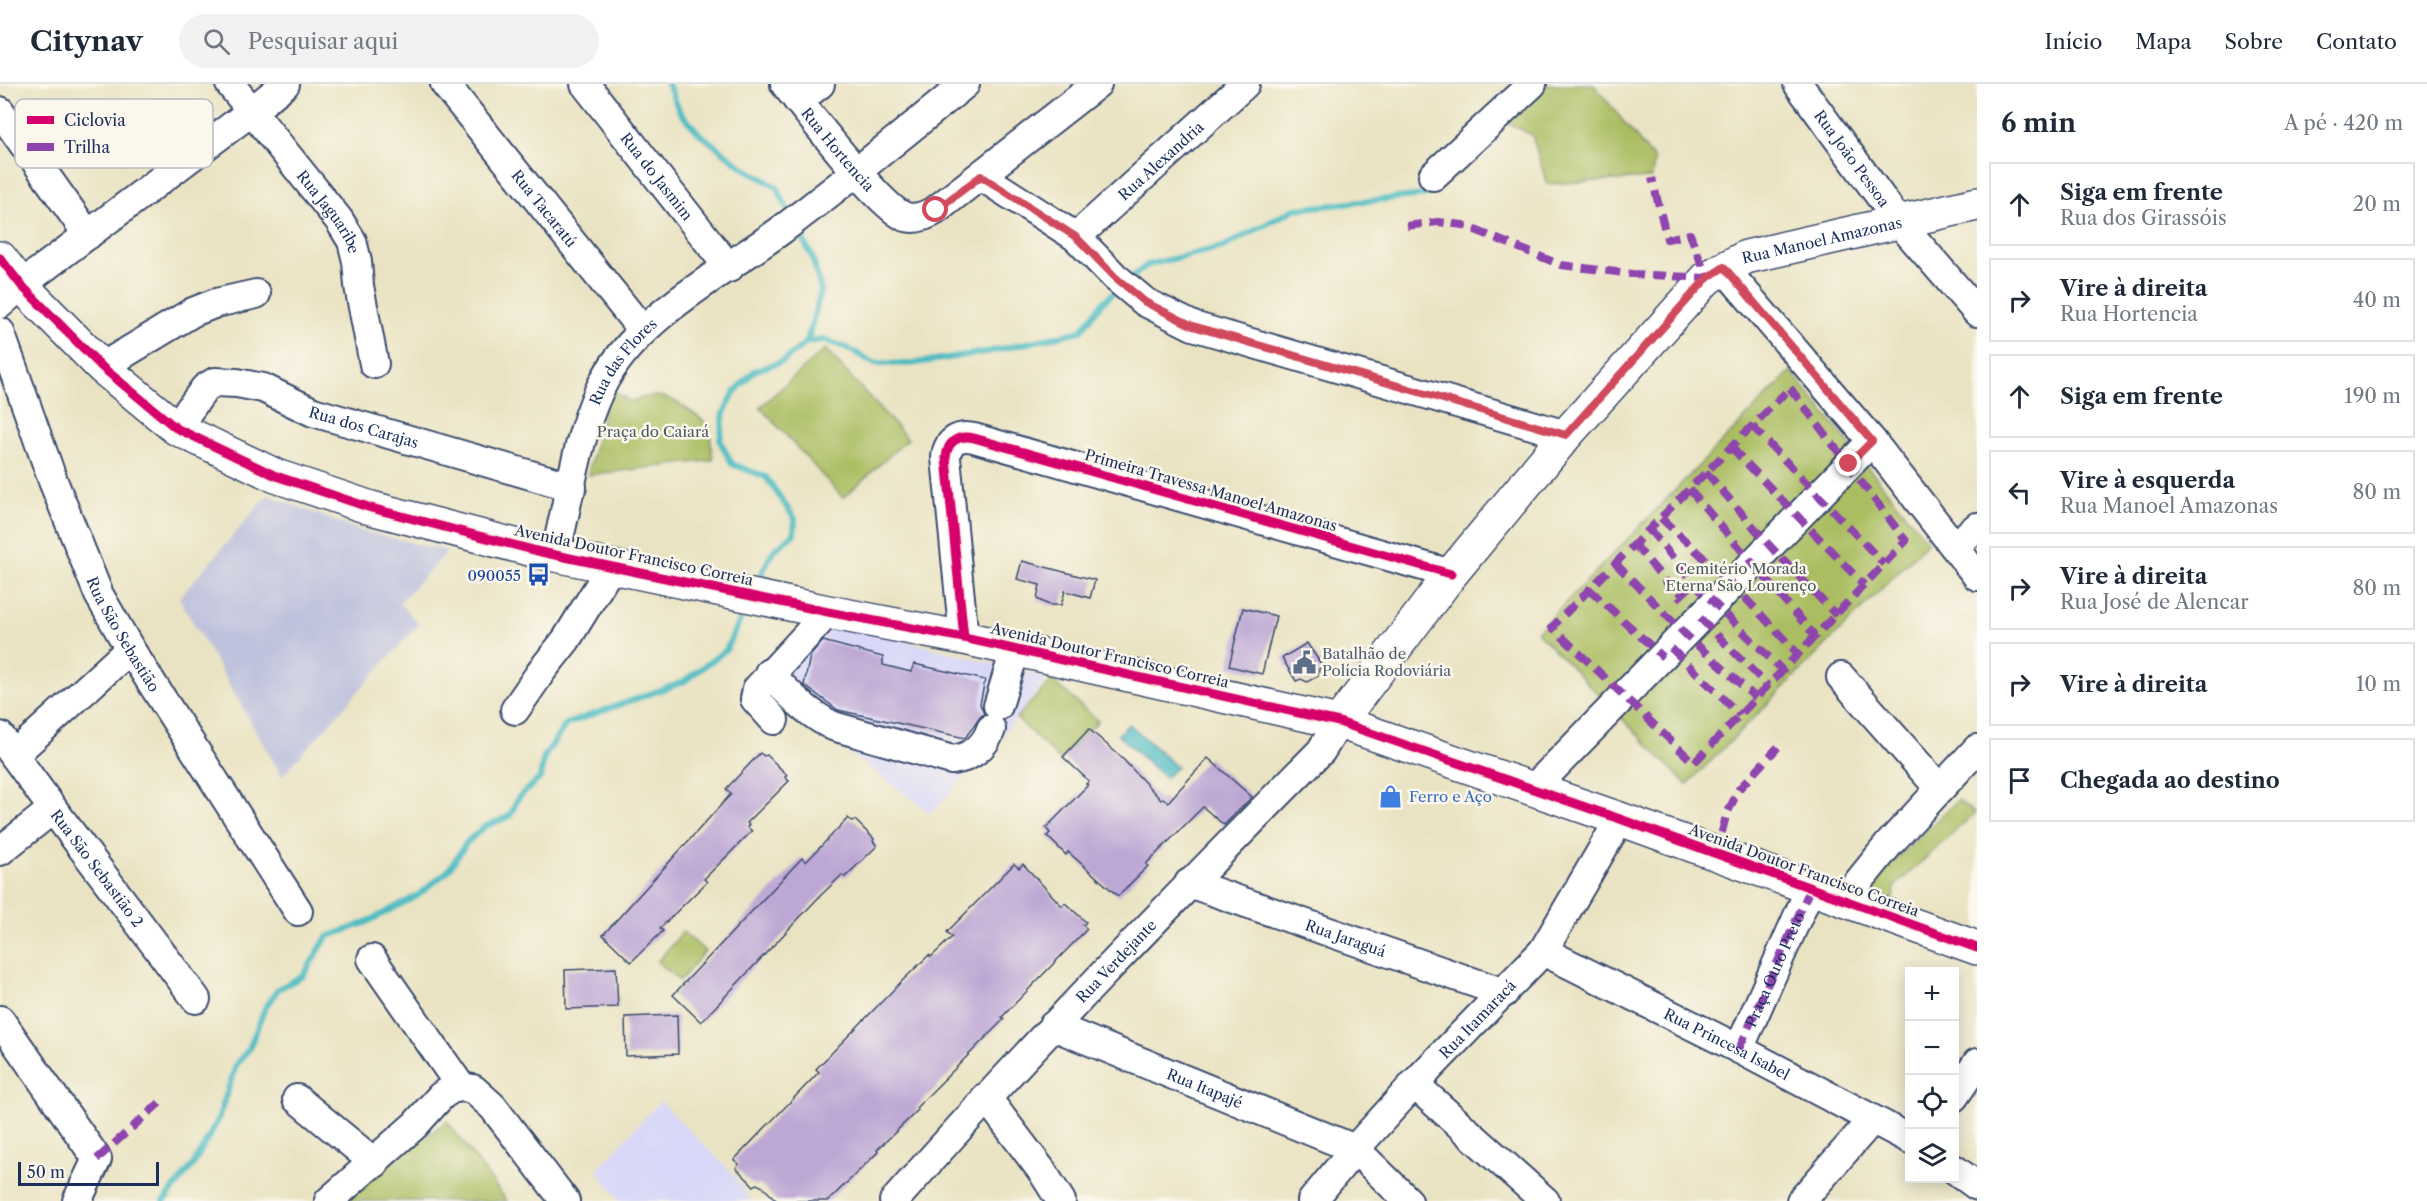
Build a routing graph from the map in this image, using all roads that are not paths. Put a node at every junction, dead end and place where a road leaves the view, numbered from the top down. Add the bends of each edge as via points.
1 (230, 84) edge
2 (285, 84) edge
3 (445, 84) edge
4 (585, 84) edge
5 (965, 84) edge
6 (1098, 84) edge
7 (1245, 84) edge
8 (1532, 84) edge
9 (1798, 84) edge
10 (801, 90) edge
11 (0, 111) edge
12 (252, 111) junction
13 (15, 132) edge
14 (213, 140) edge
15 (40, 168) edge
16 (177, 168) edge
17 (857, 171) junction
18 (981, 176) junction
19 (1433, 176) dead end
20 (1977, 204) edge
21 (1899, 222) junction
22 (88, 235) junction
23 (1076, 237) junction
24 (0, 258) edge
25 (1724, 267) junction
26 (729, 268) junction
27 (256, 294) dead end
28 (10, 295) edge
29 (1977, 312) edge
30 (643, 331) junction
31 (0, 332) edge
32 (374, 364) dead end
33 (102, 368) junction
34 (176, 428) junction
35 (1566, 435) junction
36 (1872, 441) junction
37 (572, 487) junction
38 (1977, 527) edge
39 (1954, 546) junction
40 (555, 555) junction
41 (611, 567) junction
42 (1451, 574) junction
43 (1977, 576) edge
44 (828, 612) junction
45 (964, 638) junction
46 (130, 649) junction
47 (1015, 650) junction
48 (769, 673) junction
49 (1841, 677) dead end
50 (515, 710) dead end
51 (774, 720) dead end
52 (1339, 722) junction
53 (7, 746) edge
54 (1977, 749) edge
55 (1939, 788) junction
56 (1532, 790) junction
57 (53, 809) junction
58 (1620, 819) junction
59 (0, 851) edge
60 (1189, 883) junction
61 (1810, 889) junction
62 (1843, 901) junction
63 (298, 911) dead end
64 (1977, 948) edge
65 (1544, 951) junction
66 (372, 959) dead end
67 (1504, 993) junction
68 (196, 999) dead end
69 (0, 1020) edge
70 (1053, 1026) junction
71 (1739, 1049) junction
72 (1977, 1063) edge
73 (1414, 1084) junction
74 (461, 1087) junction
75 (1959, 1090) edge
76 (986, 1097) junction
77 (297, 1099) dead end
78 (1872, 1120) junction
79 (1905, 1136) edge
80 (1355, 1149) junction
81 (375, 1163) junction
82 (1959, 1173) edge
83 (1977, 1186) edge
84 (77, 1201) edge
85 (329, 1201) edge
86 (566, 1201) edge
87 (894, 1201) edge
88 (1061, 1201) edge
89 (1312, 1201) edge
90 (1408, 1201) edge
91 (1545, 1201) edge
92 (1801, 1201) edge

1 - 12 street, Rua Jaguaribe
2 - 12 street
3 - 30 street, Rua Tacaratú
4 - 26 street, Rua do Jasmim
5 - 17 street
6 - 18 street
7 - 23 street, Rua Alexandria
8 - 19 street
9 - 21 street, Rua João Pessoa
10 - 17 street, Rua Hortencia
11 - 13 street
12 - 14 street
12 - 32 street, Rua Jaguaribe via 352,241
15 - 22 street
16 - 22 street
17 - 18 street, Rua Hortencia via 895,212 915,218 926,216
17 - 26 street, Rua das Flores
18 - 23 street
20 - 21 main road, Rua Manoel Amazonas
21 - 25 main road, Rua Manoel Amazonas via 1746,257
21 - 29 street, Rua João Pessoa
22 - 28 street
23 - 35 street via 1145,302 1193,326
24 - 28 main road, Avenida Doutor Francisco Correia
25 - 35 main road, Rua Manoel Amazonas via 1707,278
25 - 36 street
26 - 30 street, Rua das Flores
27 - 33 street via 193,312
28 - 33 main road, Avenida Doutor Francisco Correia
30 - 37 street, Rua das Flores via 600,388
31 - 46 street, Rua São Sebastião via 99,596
33 - 34 main road, Avenida Doutor Francisco Correia
34 - 37 street, Rua dos Carajas via 205,388 215,382 237,383 263,388 313,412
34 - 40 main road, Avenida Doutor Francisco Correia via 286,479 371,508
35 - 42 main road, Rua Manoel Amazonas
36 - 39 street
36 - 56 street
37 - 40 street, Rua das Flores
38 - 39 street
39 - 43 street
40 - 41 main road, Avenida Doutor Francisco Correia
41 - 44 main road, Avenida Doutor Francisco Correia
41 - 50 street via 566,640
42 - 45 street, Primeira Travessa Manoel Amazonas via 963,437 948,447 946,458
42 - 52 main road, Rua Manoel Amazonas
44 - 45 main road, Avenida Doutor Francisco Correia
44 - 48 street
45 - 47 main road, Avenida Doutor Francisco Correia
46 - 53 street
46 - 63 street, Rua São Sebastião
47 - 48 street via 992,725 976,751 963,759 952,760 833,726 815,717
47 - 52 main road, Avenida Doutor Francisco Correia
48 - 51 street via 757,688 755,699
49 - 55 street
52 - 56 main road, Avenida Doutor Francisco Correia
52 - 60 street, Rua Verdejante via 1321,751
53 - 57 street, Rua São Sebastião 2
54 - 55 street
55 - 62 street
56 - 58 main road, Avenida Doutor Francisco Correia
57 - 59 street
57 - 68 street, Rua São Sebastião 2
58 - 61 main road, Avenida Doutor Francisco Correia
58 - 65 street, Rua Itamaracá
60 - 67 street, Rua Jaraguá
60 - 70 street, Rua Verdejante via 1130,927
61 - 62 main road, Avenida Doutor Francisco Correia
61 - 71 street, Praça Ouro Preto
62 - 64 main road, Avenida Doutor Francisco Correia
65 - 67 street, Rua Itamaracá
65 - 71 street, Rua Princesa Isabel
66 - 74 street
67 - 73 street, Rua Itamaracá
69 - 84 street via 97,1159
70 - 76 street, Rua Verdejante
70 - 80 street, Rua Itapajé
71 - 78 street, Rua Princesa Isabel
72 - 75 street
73 - 80 street, Rua Itamaracá
73 - 91 street
74 - 81 street via 441,1096
74 - 86 street via 473,1089 493,1107
76 - 87 street, Rua Verdejante
76 - 88 street
77 - 81 street
78 - 79 street, Rua Princesa Isabel
78 - 92 street
80 - 89 street, Rua Itamaracá
80 - 90 street
81 - 85 street
82 - 83 street

